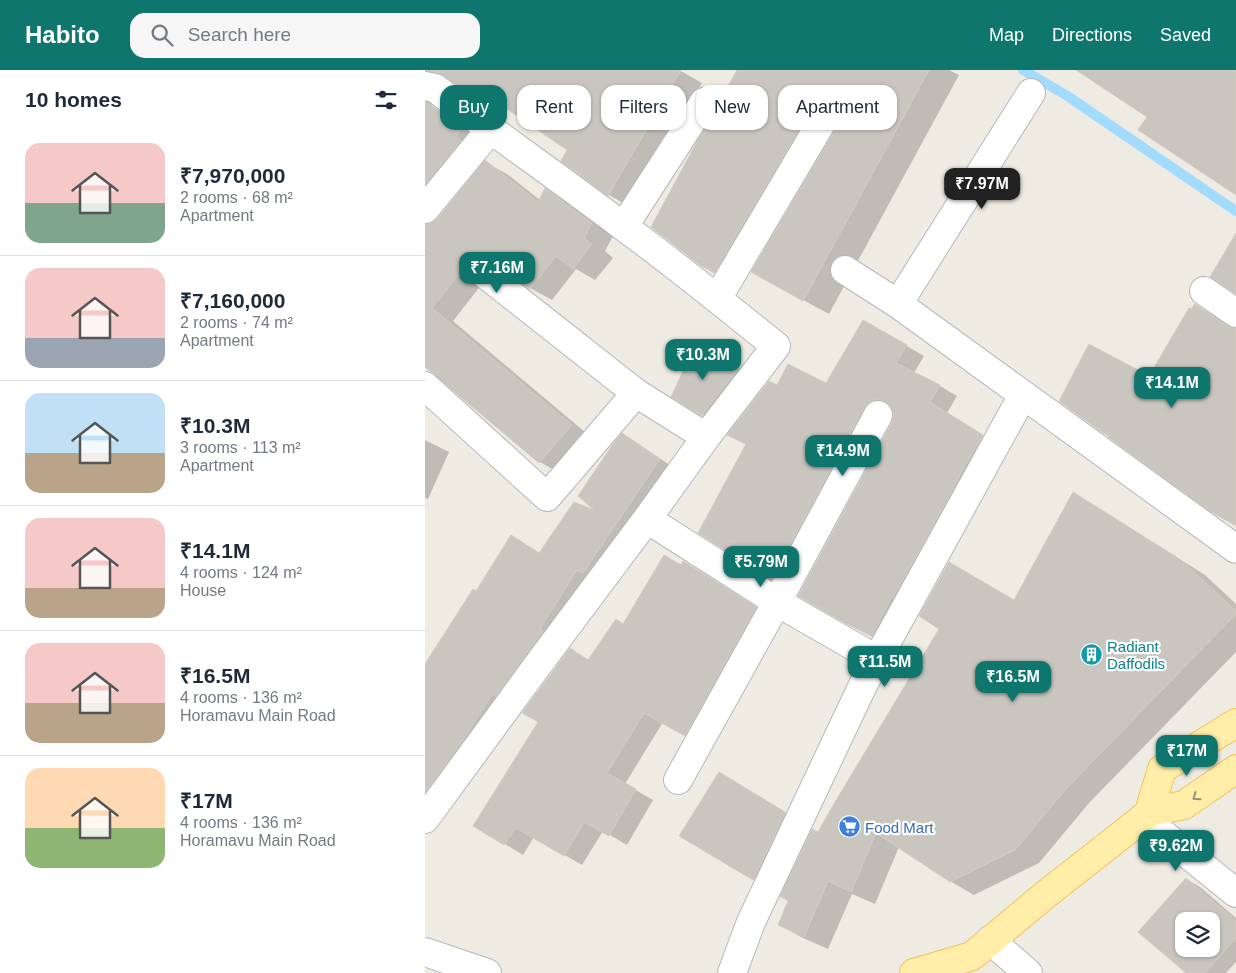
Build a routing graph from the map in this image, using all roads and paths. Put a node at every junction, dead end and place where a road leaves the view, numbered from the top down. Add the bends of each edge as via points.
1 (425, 86) edge
2 (440, 92) edge
3 (1031, 93) dead end
4 (696, 114) edge
5 (490, 130) joint
6 (817, 130) edge
7 (425, 209) edge
8 (623, 226) junction
9 (476, 267) dead end
10 (845, 270) dead end
11 (1204, 291) dead end
12 (717, 298) junction
13 (898, 304) junction
14 (1236, 313) edge
15 (425, 386) edge
16 (636, 392) junction
17 (1023, 396) junction
18 (877, 415) dead end
19 (706, 437) junction
20 (647, 519) junction
21 (1236, 549) edge
22 (777, 602) junction
23 (876, 659) junction
24 (1236, 723) edge
25 (1236, 769) edge
26 (678, 780) dead end
27 (1146, 815) junction
28 (425, 820) edge
29 (1236, 893) edge
30 (425, 952) edge
31 (976, 956) edge
32 (487, 973) edge
33 (732, 973) edge
34 (914, 973) edge
35 (1028, 973) edge

1 - 2 street
3 - 13 street
4 - 8 street
5 - 7 street
5 - 8 street
6 - 12 street
8 - 12 street
9 - 16 street
10 - 13 street
11 - 14 street
12 - 19 street via 776,346
13 - 17 street
15 - 16 street via 547,497
16 - 19 street
17 - 21 street
17 - 23 street
18 - 22 street
19 - 20 street
20 - 22 street
20 - 28 street
22 - 23 street
22 - 26 street
23 - 33 street via 751,922
24 - 27 main road via 1162,768
25 -> 27 main road via 1184,805
27 - 29 street
27 - 31 main road
30 - 32 street
31 - 34 main road
31 - 35 street

